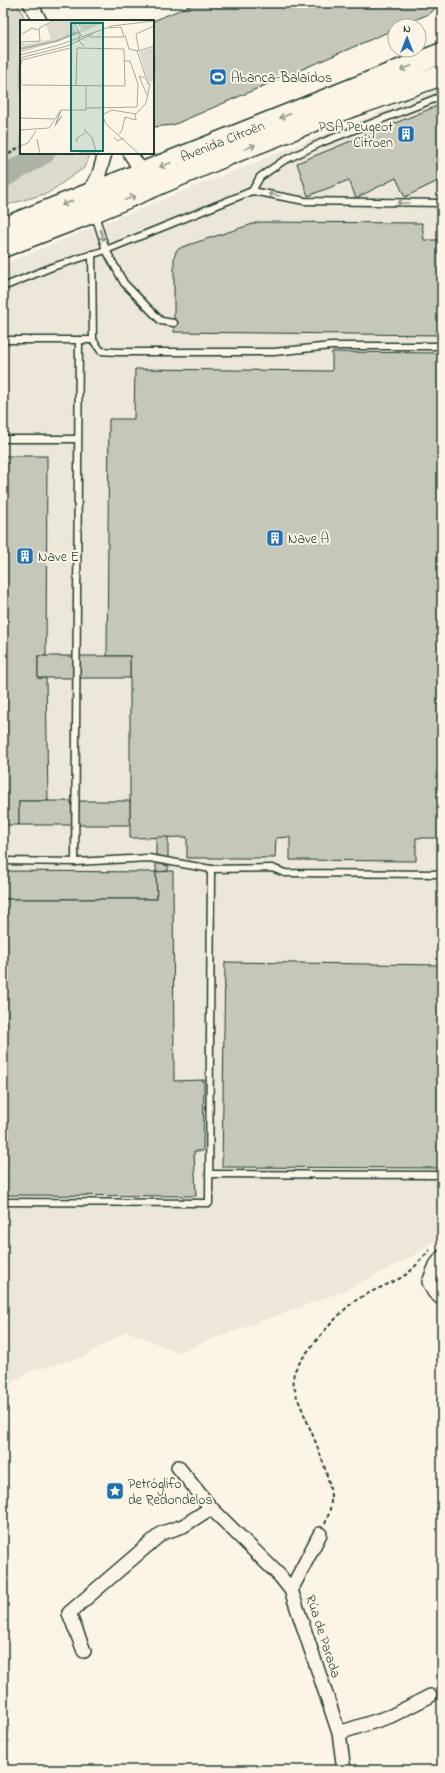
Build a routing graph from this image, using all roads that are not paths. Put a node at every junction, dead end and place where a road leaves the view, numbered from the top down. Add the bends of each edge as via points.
1 (30, 3) edge
2 (39, 20) edge
3 (442, 53) edge
4 (442, 75) edge
5 (442, 96) edge
6 (105, 154) edge
7 (131, 154) edge
8 (147, 181) junction
9 (252, 191) junction
10 (91, 203) junction
11 (442, 203) edge
12 (4, 240) edge
13 (106, 250) junction
14 (92, 254) junction
15 (3, 287) edge
16 (174, 323) dead end
17 (3, 340) edge
18 (79, 340) junction
19 (93, 340) junction
20 (442, 346) edge
21 (3, 439) edge
22 (77, 440) junction
23 (3, 861) edge
24 (75, 862) junction
25 (211, 869) junction
26 (442, 874) edge
27 (209, 1174) junction
28 (442, 1175) edge
29 (3, 1202) edge
30 (438, 1252) edge
31 (442, 1298) edge
32 (178, 1467) dead end
33 (210, 1508) junction
34 (320, 1534) road end
35 (291, 1590) junction
36 (84, 1651) dead end
37 (430, 1696) dead end
38 (339, 1733) junction
39 (344, 1770) edge

1 - 2 street
3 -> 8 main road, Avenida Citroën
8 -> 4 main road, Avenida Citroën via 228,155
5 - 9 lane via 323,142 283,161 260,177
6 - 10 street
7 - 8 street
8 - 10 main road, Avenida Citroën
11 -> 9 lane via 305,201
9 - 13 lane
10 - 12 main road, Avenida Citroën
10 -> 13 lane
13 - 14 lane
13 - 16 lane via 124,283 161,321
14 - 15 lane
14 - 19 lane
17 - 18 lane
18 - 19 lane
18 - 22 lane
19 - 20 lane via 101,351 118,352 274,352 332,346
21 - 22 lane
22 - 24 lane
23 - 24 lane
24 - 25 lane via 149,858
25 - 26 lane via 272,868 285,872
25 - 27 lane
27 - 28 lane
27 - 29 lane via 208,1203
30 - 31 street via 429,1282 434,1292
32 - 33 street, Rúa de Parada
33 - 35 street, Rúa de Parada via 280,1576
33 - 36 street via 183,1526 162,1533 69,1613
34 - 35 street
35 - 38 street, Rúa de Parada
37 - 38 street via 391,1716
38 - 39 street, Rúa de Parada

